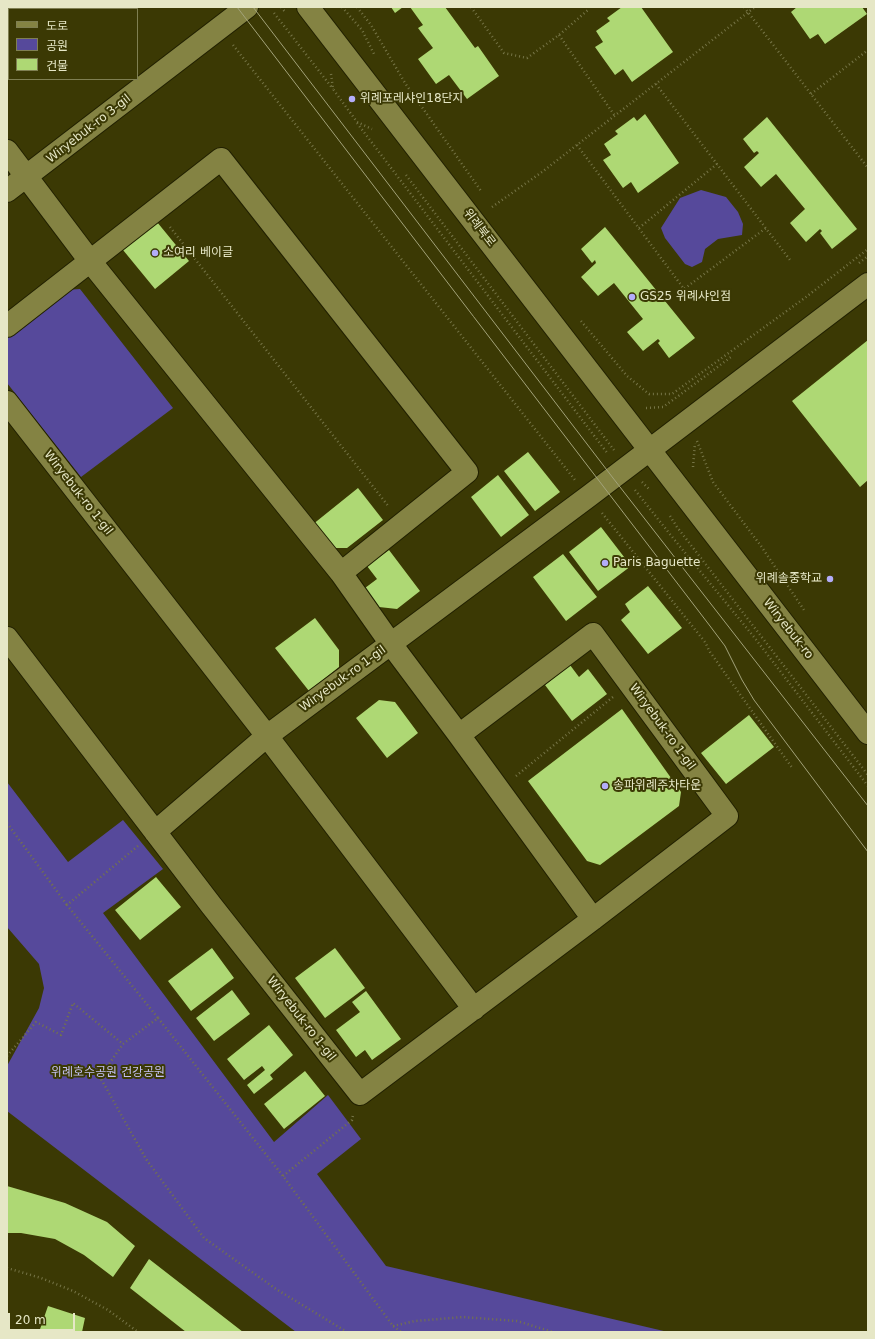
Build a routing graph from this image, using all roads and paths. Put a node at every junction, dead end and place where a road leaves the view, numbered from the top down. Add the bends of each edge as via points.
1 (247, 7) edge
2 (308, 7) edge
3 (357, 7) edge
4 (471, 7) edge
5 (588, 7) edge
6 (744, 7) edge
7 (755, 7) edge
8 (274, 13) dead end
9 (748, 13) junction
10 (220, 28) junction
11 (559, 35) junction
12 (868, 50) edge
13 (330, 68) dead end
14 (656, 84) junction
15 (333, 89) junction
16 (811, 94) junction
17 (614, 116) junction
18 (357, 122) junction
19 (372, 129) dead end
20 (577, 144) junction
21 (7, 151) edge
22 (717, 164) junction
23 (868, 168) edge
24 (26, 177) junction
25 (7, 191) edge
26 (483, 194) dead end
27 (487, 201) dead end
28 (156, 210) junction
29 (639, 228) junction
30 (766, 228) junction
31 (868, 249) edge
32 (868, 256) edge
33 (790, 260) dead end
34 (90, 261) junction
35 (855, 265) dead end
36 (868, 284) edge
37 (817, 294) dead end
38 (798, 308) dead end
39 (7, 326) edge
40 (735, 355) dead end
41 (649, 394) dead end
42 (7, 402) edge
43 (644, 408) dead end
44 (695, 439) dead end
45 (650, 450) junction
46 (610, 457) dead end
47 (635, 490) dead end
48 (589, 496) junction
49 (402, 524) junction
50 (341, 573) junction
51 (805, 612) dead end
52 (7, 638) edge
53 (392, 644) junction
54 (630, 684) junction
55 (868, 733) edge
56 (459, 735) junction
57 (267, 736) junction
58 (793, 769) dead end
59 (868, 786) edge
60 (498, 790) junction
61 (7, 823) edge
62 (155, 832) junction
63 (67, 905) junction
64 (593, 919) junction
65 (474, 1009) junction
66 (158, 1018) junction
67 (123, 1044) junction
68 (7, 1056) edge
69 (360, 1094) junction
70 (283, 1176) junction
71 (7, 1268) edge
72 (393, 1326) junction
73 (138, 1332) edge
74 (347, 1332) edge
75 (401, 1332) edge
76 (553, 1332) edge

1 - 10 street, Wiryebuk-ro 3-gil
2 - 45 street, 위례북로
3 - 26 path via 371,25 405,83
4 - 11 path via 504,53 527,58
5 - 11 path via 588,10
6 - 9 path
7 - 9 path
8 - 15 path
9 - 14 path
9 - 16 path
10 - 24 street, Wiryebuk-ro 3-gil
10 - 48 path
11 - 17 path
12 - 16 path
13 - 15 path
14 - 17 path
14 - 22 path
15 - 18 path
16 - 23 path
17 - 20 path
18 - 19 path
18 - 46 path
20 - 27 path via 492,207
20 - 29 path
21 - 24 street
22 - 29 path
22 - 30 path
24 - 25 street, Wiryebuk-ro 3-gil
24 - 34 street
28 - 34 street
28 - 49 path
28 - 49 street via 221,159 467,472
29 - 30 path via 684,289
30 - 33 path
31 - 41 path via 672,394
32 - 35 path
34 - 39 street
34 - 50 street
36 - 45 street, Wiryebuk-ro 1-gil
37 - 38 path
40 - 43 path via 663,407
42 - 57 street, Wiryebuk-ro 1-gil
44 - 51 path via 713,482 761,546
45 - 48 street, Wiryebuk-ro 1-gil
45 - 55 street, Wiryebuk-ro
47 - 59 path via 754,637
48 - 53 street, Wiryebuk-ro 1-gil
48 - 58 path via 705,642
49 - 50 street
50 - 53 street
52 - 62 street, Wiryebuk-ro 1-gil
53 - 56 street
53 - 57 street, Wiryebuk-ro 1-gil
54 - 56 street, Wiryebuk-ro 1-gil via 594,634
54 - 60 path
54 - 64 street, Wiryebuk-ro 1-gil via 727,816
56 - 60 street
57 - 62 street, Wiryebuk-ro 1-gil
57 - 65 street, Wiryebuk-ro 1-gil
60 - 64 street
61 - 63 path
62 - 63 path
62 - 69 street, Wiryebuk-ro 1-gil
63 - 66 path
64 - 65 street, Wiryebuk-ro 1-gil
65 - 69 street, Wiryebuk-ro 1-gil
66 - 67 path
66 - 70 path
67 - 68 path via 73,1003 62,1035 36,1022
67 - 74 path via 100,1077 146,1159 204,1238 276,1290
69 - 70 path via 352,1120
70 - 72 path
71 - 73 path via 73,1291 108,1310
72 - 75 path
72 - 76 path via 415,1321 463,1318 517,1321

